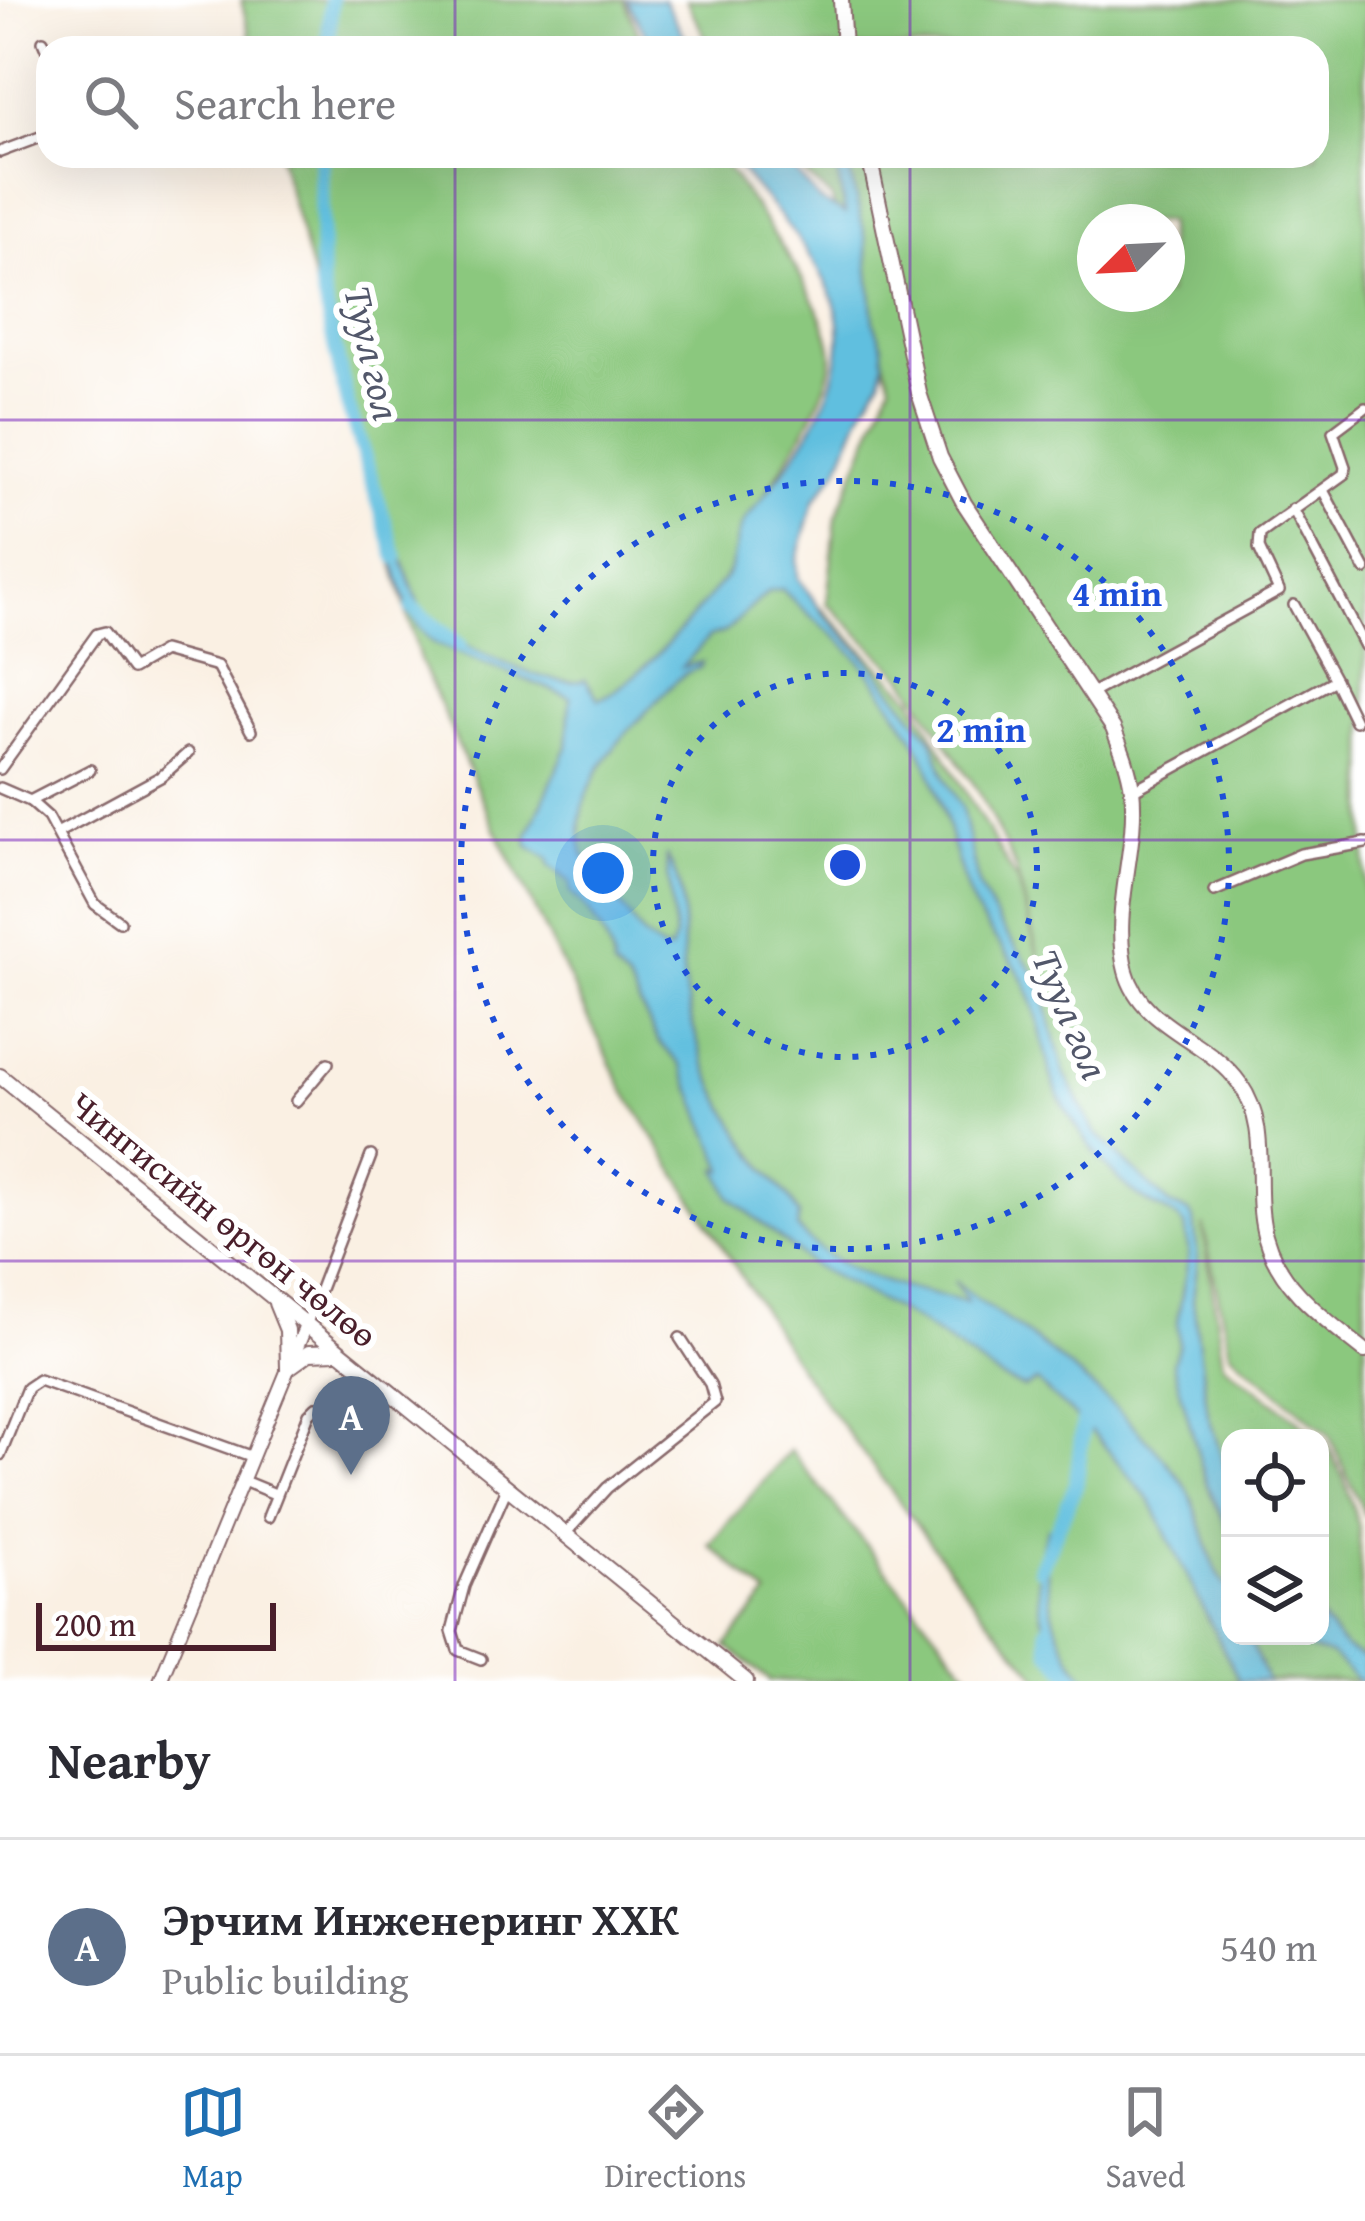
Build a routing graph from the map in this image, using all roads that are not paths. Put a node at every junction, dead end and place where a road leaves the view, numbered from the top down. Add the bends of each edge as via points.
1 (841, 0) edge
2 (843, 36) edge
3 (36, 138) edge
4 (0, 152) edge
5 (872, 168) edge
6 (1365, 408) edge
7 (1324, 492) junction
8 (1293, 509) junction
9 (1365, 569) edge
10 (1294, 605) dead end
11 (1365, 646) edge
12 (1335, 680) junction
13 (1090, 694) junction
14 (1355, 721) dead end
15 (251, 730) dead end
16 (188, 753) dead end
17 (0, 769) edge
18 (90, 770) dead end
19 (0, 788) edge
20 (1132, 791) junction
21 (30, 800) junction
22 (57, 833) junction
23 (1365, 843) edge
24 (1214, 891) dead end
25 (120, 922) dead end
26 (328, 1063) dead end
27 (0, 1076) edge
28 (296, 1101) dead end
29 (371, 1156) dead end
30 (271, 1294) junction
31 (307, 1323) junction
32 (680, 1338) dead end
33 (1365, 1351) edge
34 (343, 1353) junction
35 (288, 1368) junction
36 (328, 1408) dead end
37 (0, 1456) edge
38 (250, 1456) junction
39 (241, 1480) junction
40 (508, 1486) junction
41 (275, 1494) junction
42 (268, 1516) dead end
43 (566, 1534) junction
44 (481, 1659) dead end
45 (160, 1681) edge
46 (746, 1681) edge

1 - 2 main road
3 - 4 street
5 - 13 main road via 940,457
6 - 7 street via 1333,432 1345,467
7 - 8 street
7 - 9 street
8 - 11 street
8 - 13 street via 1258,541 1278,585 1274,596
10 - 12 street
12 - 14 street
12 - 20 street
13 - 20 main road via 1113,728
15 - 17 street via 217,666 163,651 132,669 105,632
16 - 22 street via 162,776
18 - 21 street
19 - 21 street
20 - 33 main road via 1122,928 1130,983 1152,1015 1238,1081 1258,1128 1263,1222 1274,1257 1313,1310
21 - 22 street
22 - 25 street via 95,904
23 - 24 street via 1301,854
26 - 28 street
27 - 30 main road, Чингисийн өргөн чөлөө
29 - 31 street
30 - 31 main road, Чингисийн өргөн чөлөө
30 - 35 main road via 287,1330
31 - 34 main road, Чингисийн өргөн чөлөө
31 - 35 main road
32 - 43 street via 715,1402 607,1488
34 - 35 main road via 309,1353
34 - 40 main road, Чингисийн өргөн чөлөө
35 - 38 main road
36 - 41 street via 309,1414
37 - 38 street via 27,1388 39,1380
38 - 39 main road
39 - 41 street
39 - 45 main road
40 - 43 main road, Чингисийн өргөн чөлөө
40 - 44 street via 452,1630 458,1649
41 - 42 street
43 - 46 main road, Чингисийн өргөн чөлөө

